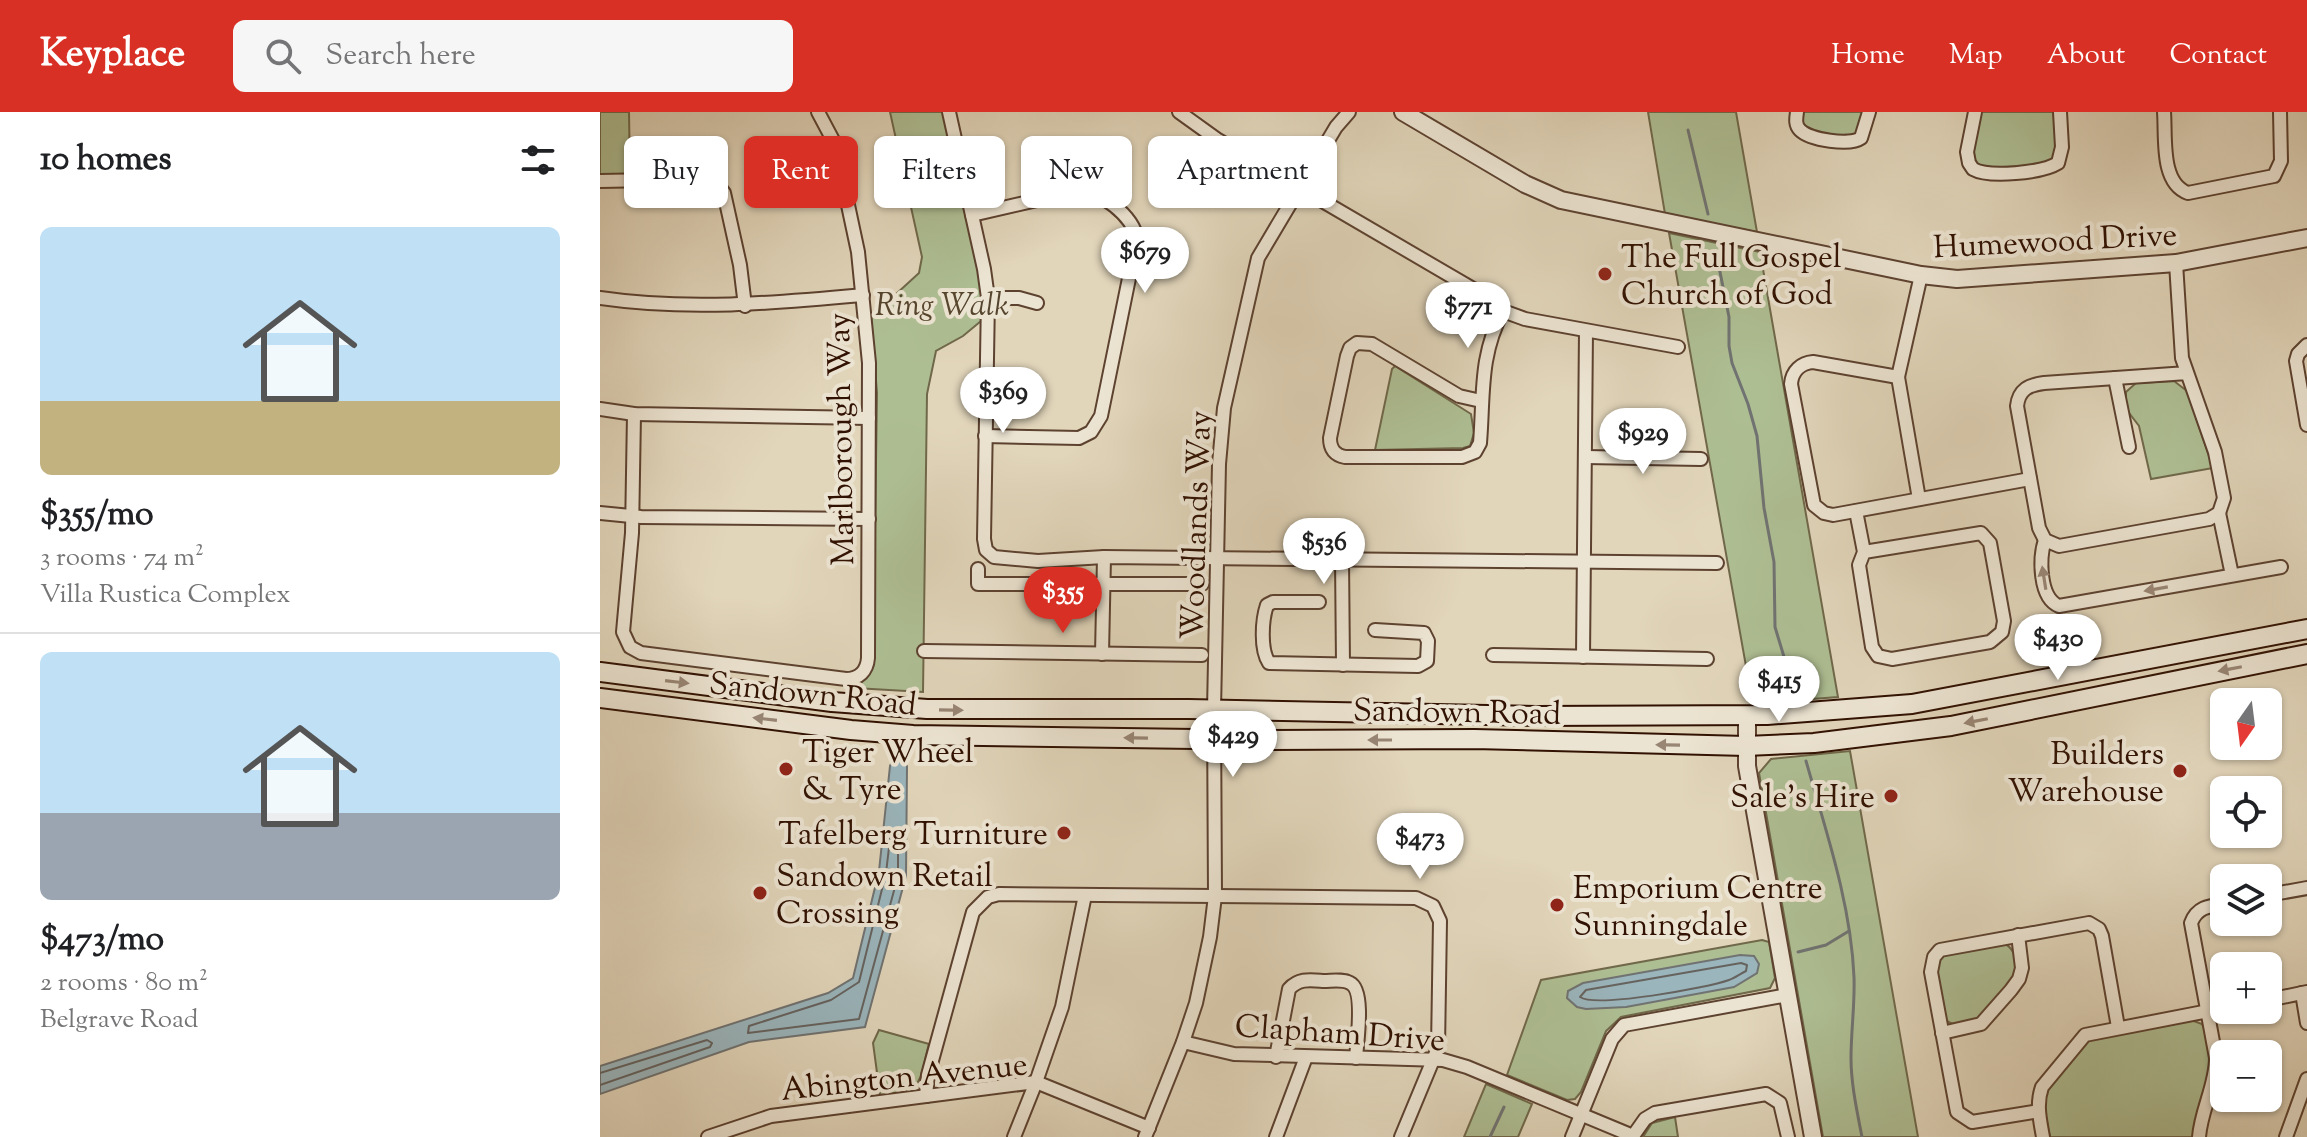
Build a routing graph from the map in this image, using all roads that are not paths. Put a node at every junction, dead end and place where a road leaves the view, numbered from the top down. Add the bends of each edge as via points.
1 (818, 112) edge
2 (949, 112) edge
3 (1179, 112) edge
4 (1341, 112) edge
5 (1349, 112) edge
6 (1403, 112) edge
7 (1797, 112) edge
8 (1869, 112) edge
9 (1975, 112) edge
10 (2060, 112) edge
11 (2164, 112) edge
12 (2280, 112) edge
13 (1336, 127) junction
14 (1212, 136) edge
15 (1330, 136) edge
16 (600, 181) edge
17 (1287, 208) edge
18 (1335, 208) edge
19 (972, 215) junction
20 (2307, 238) edge
21 (2176, 263) junction
22 (1921, 275) junction
23 (863, 295) junction
24 (600, 298) edge
25 (988, 298) junction
26 (1037, 303) dead end
27 (745, 306) junction
28 (1503, 311) junction
29 (1586, 331) junction
30 (2307, 345) edge
31 (1678, 347) dead end
32 (2187, 373) junction
33 (1898, 377) junction
34 (2115, 378) junction
35 (1481, 401) junction
36 (600, 409) edge
37 (634, 414) junction
38 (869, 418) junction
39 (2307, 425) edge
40 (985, 436) junction
41 (2129, 447) dead end
42 (1585, 457) junction
43 (1701, 459) dead end
44 (2030, 479) junction
45 (1919, 499) junction
46 (1856, 511) junction
47 (600, 513) edge
48 (2219, 513) junction
49 (632, 517) junction
50 (869, 519) junction
51 (2045, 540) junction
52 (1864, 552) junction
53 (1104, 557) junction
54 (1219, 558) junction
55 (1342, 559) junction
56 (1584, 562) junction
57 (1717, 563) dead end
58 (2281, 567) dead end
59 (978, 569) dead end
60 (2232, 575) junction
61 (1103, 584) junction
62 (1202, 584) dead end
63 (1319, 602) dead end
64 (2307, 629) edge
65 (1375, 630) dead end
66 (924, 651) dead end
67 (1102, 654) junction
68 (2307, 654) edge
69 (1202, 655) dead end
70 (1493, 655) dead end
71 (1583, 657) junction
72 (1707, 659) dead end
73 (1343, 665) junction
74 (600, 672) edge
75 (600, 698) edge
76 (1214, 710) junction
77 (1747, 715) junction
78 (1214, 739) junction
79 (1746, 746) junction
80 (2307, 888) edge
81 (2282, 892) edge
82 (1085, 895) junction
83 (1215, 896) junction
84 (2210, 907) edge
85 (2018, 935) junction
86 (2304, 992) edge
87 (1788, 995) junction
88 (2282, 997) edge
89 (2210, 1011) edge
90 (2207, 1012) junction
91 (2307, 1023) edge
92 (2118, 1027) junction
93 (1942, 1033) junction
94 (1183, 1042) junction
95 (1276, 1057) junction
96 (1306, 1057) junction
97 (1356, 1058) junction
98 (1434, 1058) junction
99 (2307, 1079) edge
100 (1036, 1082) junction
101 (926, 1096) junction
102 (2039, 1111) junction
103 (1581, 1115) junction
104 (1147, 1132) edge
105 (708, 1137) edge
106 (1014, 1137) edge
107 (1276, 1137) edge
108 (1401, 1137) edge
109 (1572, 1137) edge
110 (1633, 1137) edge
111 (1788, 1137) edge
112 (1813, 1137) edge
113 (2043, 1137) edge
114 (2199, 1137) edge
115 (2286, 1137) edge

1 - 23 street, Marlborough Way via 835,144
2 - 19 street
3 - 14 street
4 - 13 street, Woodlands Way
5 - 13 street, Woodlands Way
6 - 22 street, Humewood Drive via 1561,200
7 - 8 street via 1796,125 1802,132 1849,144 1861,138
9 - 10 street via 1969,163 1990,174 2058,163
11 - 12 street via 2171,181 2194,193 2274,176 2281,161
13 - 15 street, Woodlands Way
16 - 27 street via 701,179 717,184 724,193
17 - 54 street, Woodlands Way via 1258,258 1221,425
18 - 28 street
19 - 25 street
19 - 40 street via 1087,191 1128,220 1137,239 1096,427 1079,438
20 - 21 street, Humewood Drive
21 - 22 street, Humewood Drive via 1969,279
21 - 32 street
22 - 33 street
23 - 27 street
23 - 38 street, Marlborough Way
24 - 27 street
25 - 26 street
25 - 40 street
28 - 29 street
28 - 35 street via 1485,356
29 - 31 street
29 - 42 street
30 - 39 street via 2296,361
32 - 34 street
32 - 48 street via 2218,464 2224,498
33 - 45 street
33 - 46 street via 1813,362 1799,367 1792,379 1814,505 1829,515
34 - 41 street
34 - 44 street via 2036,384 2023,390 2017,406
35 - 35 street via 1480,443 1468,456 1345,457 1331,445 1347,356 1357,343 1372,344 1459,396
36 - 37 street
37 - 38 street
37 - 49 street
38 - 50 street, Marlborough Way
40 - 53 street via 984,539 989,554 1004,560
42 - 43 street
42 - 56 street
44 - 45 street
44 - 51 street
45 - 46 street
46 - 52 street
47 - 49 street
48 - 51 street via 2059,546
48 - 60 street
49 - 50 street
49 - 50 street, Marlborough Way via 623,632 633,650 846,679 867,667
60 -> 51 street via 2059,606 2046,594 2041,555
52 - 52 street via 1859,565 1872,647 1878,656 1892,659 2000,636 2004,621 1985,535 1973,532
53 - 54 street
53 - 61 street
54 - 55 street
54 - 76 street, Woodlands Way
55 - 56 street
55 - 73 street
56 - 57 street
56 - 71 street
58 - 60 street
59 - 61 street via 978,584
61 - 62 street
61 - 67 street
63 - 73 street via 1267,605 1265,656 1273,664
64 - 77 main road, Sandown Road via 1912,704
65 - 73 street via 1424,633 1427,661 1418,666
66 - 67 street
67 - 69 street
68 -> 79 main road, Sandown Road via 1951,726
70 - 71 street
71 - 72 street
74 -> 76 main road, Sandown Road via 904,708
78 -> 75 main road, Sandown Road via 913,735
76 - 77 main road, Sandown Road
76 - 78 street, Woodlands Way
77 - 79 street
79 -> 78 main road, Sandown Road
78 - 83 street, Woodlands Way
79 - 87 street
80 - 81 street
82 - 83 street
82 - 100 street via 1062,1007
82 - 101 street via 999,894 979,904
83 - 94 street, Woodlands Way via 1204,975
83 - 98 street via 1416,898 1433,906 1440,932
84 - 90 street via 2196,913 2191,923
85 - 92 street via 2082,923 2099,929
85 - 93 street via 2022,968 2011,990 1981,1024
85 - 93 street via 1940,950 1934,957 1931,972
86 - 88 street
86 - 91 street
87 - 103 street via 1624,1025 1614,1035
87 - 112 street
89 - 90 street
90 - 92 street
90 - 114 street via 2216,1070
92 - 102 street via 2078,1040 2042,1087
93 - 102 street via 1954,1103 1966,1120
94 - 95 street, Clapham Drive
94 - 104 street, Woodlands Way
95 - 96 street, Clapham Drive
95 - 97 street via 1289,989 1297,981 1310,980 1347,981 1355,987
96 - 97 street, Clapham Drive
96 - 107 street
97 - 98 street, Clapham Drive
98 - 103 street, Clapham Drive
98 - 108 street
99 - 115 street
100 - 101 street, Abington Avenue
100 - 104 street, Abington Avenue
100 - 106 street
101 - 105 street, Abington Avenue via 771,1116
102 - 113 street
103 - 109 street
103 - 110 street, Clapham Drive
110 - 111 street via 1655,1113 1762,1094 1780,1103

